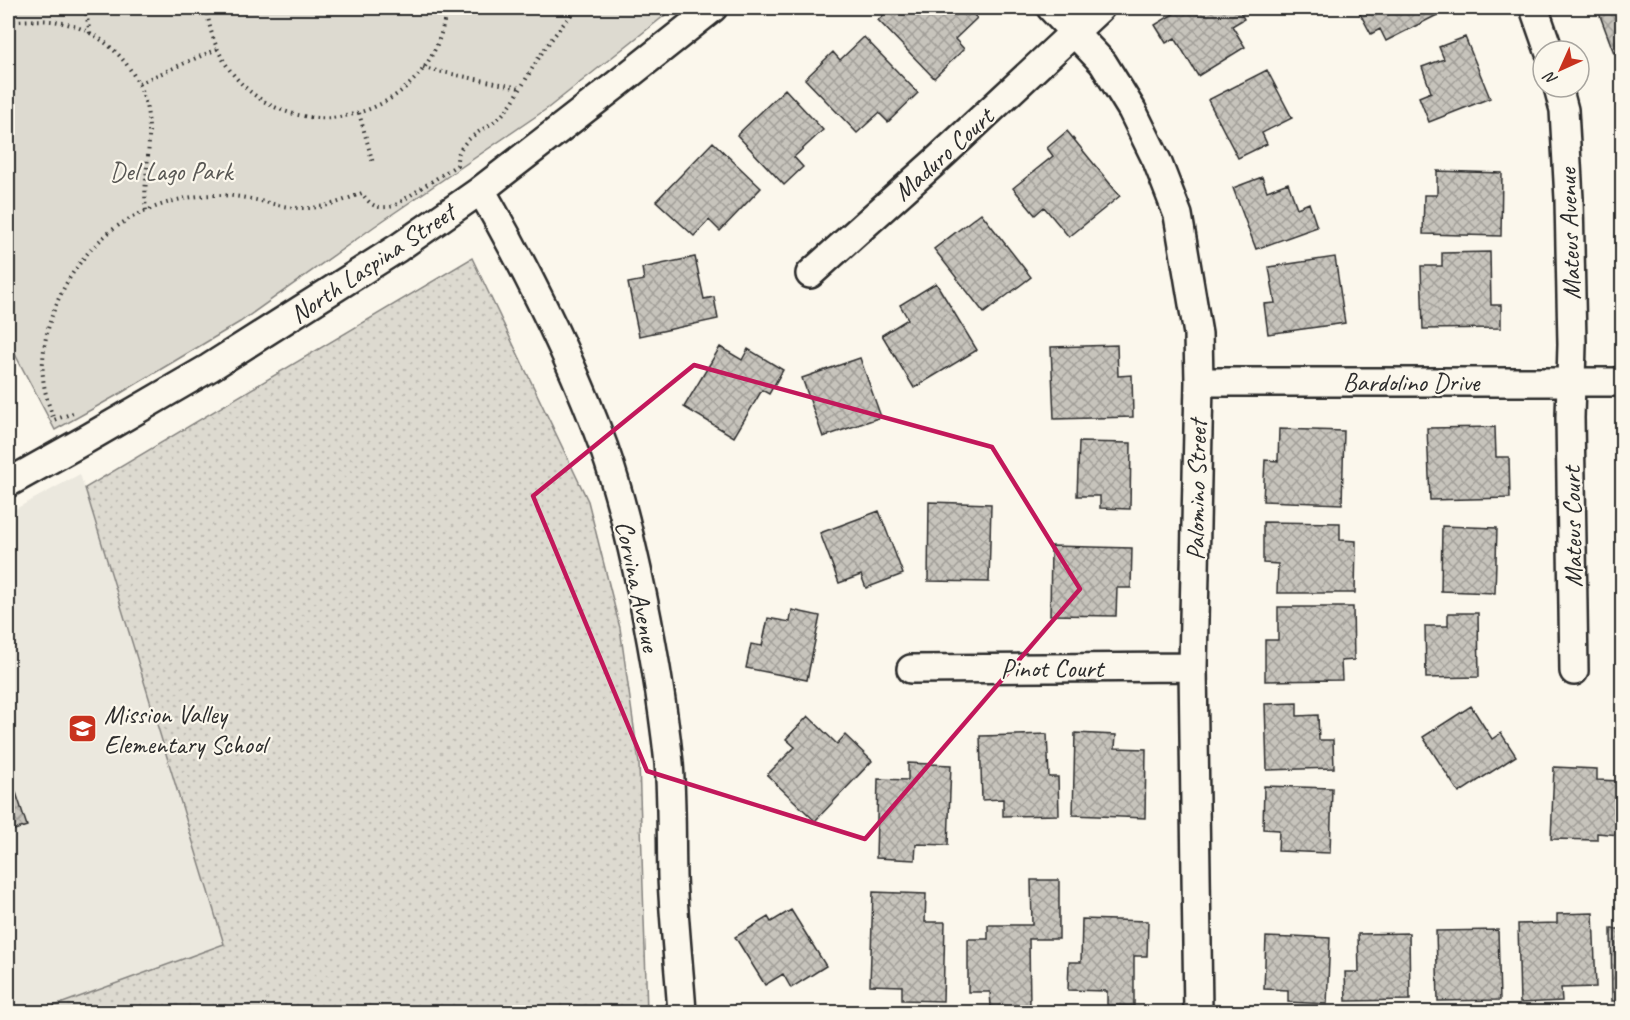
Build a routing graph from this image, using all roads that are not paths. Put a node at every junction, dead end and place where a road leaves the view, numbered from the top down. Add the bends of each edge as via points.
1 (713, 8) edge
2 (1050, 8) edge
3 (1100, 8) edge
4 (1534, 8) edge
5 (1074, 32) junction
6 (1545, 39) edge
7 (1561, 99) edge
8 (481, 190) junction
9 (810, 274) dead end
10 (1199, 382) junction
11 (1571, 382) junction
12 (1623, 382) edge
13 (8, 483) edge
14 (1192, 667) junction
15 (911, 669) dead end
16 (1574, 671) dead end
17 (682, 1012) edge
18 (1198, 1012) edge

1 - 8 street, North Laspina Street
2 - 5 street, Palomino Street
3 - 5 street, Maduro Court
4 - 6 street
5 - 9 street, Maduro Court
5 - 10 street, Palomino Street via 1103,63 1132,110 1158,161 1178,215 1198,334
7 - 11 street, Mateus Avenue via 1569,199
8 - 13 street, North Laspina Street via 398,248 209,368
8 - 17 street, Corvina Avenue via 547,315 577,382 604,449 628,529 669,765
10 - 11 street, Bardolino Drive
10 - 14 street, Palomino Street
11 - 12 street, Bardolino Drive
11 - 16 street, Mateus Court
14 - 15 street, Pinot Court
14 - 18 street, Palomino Street

